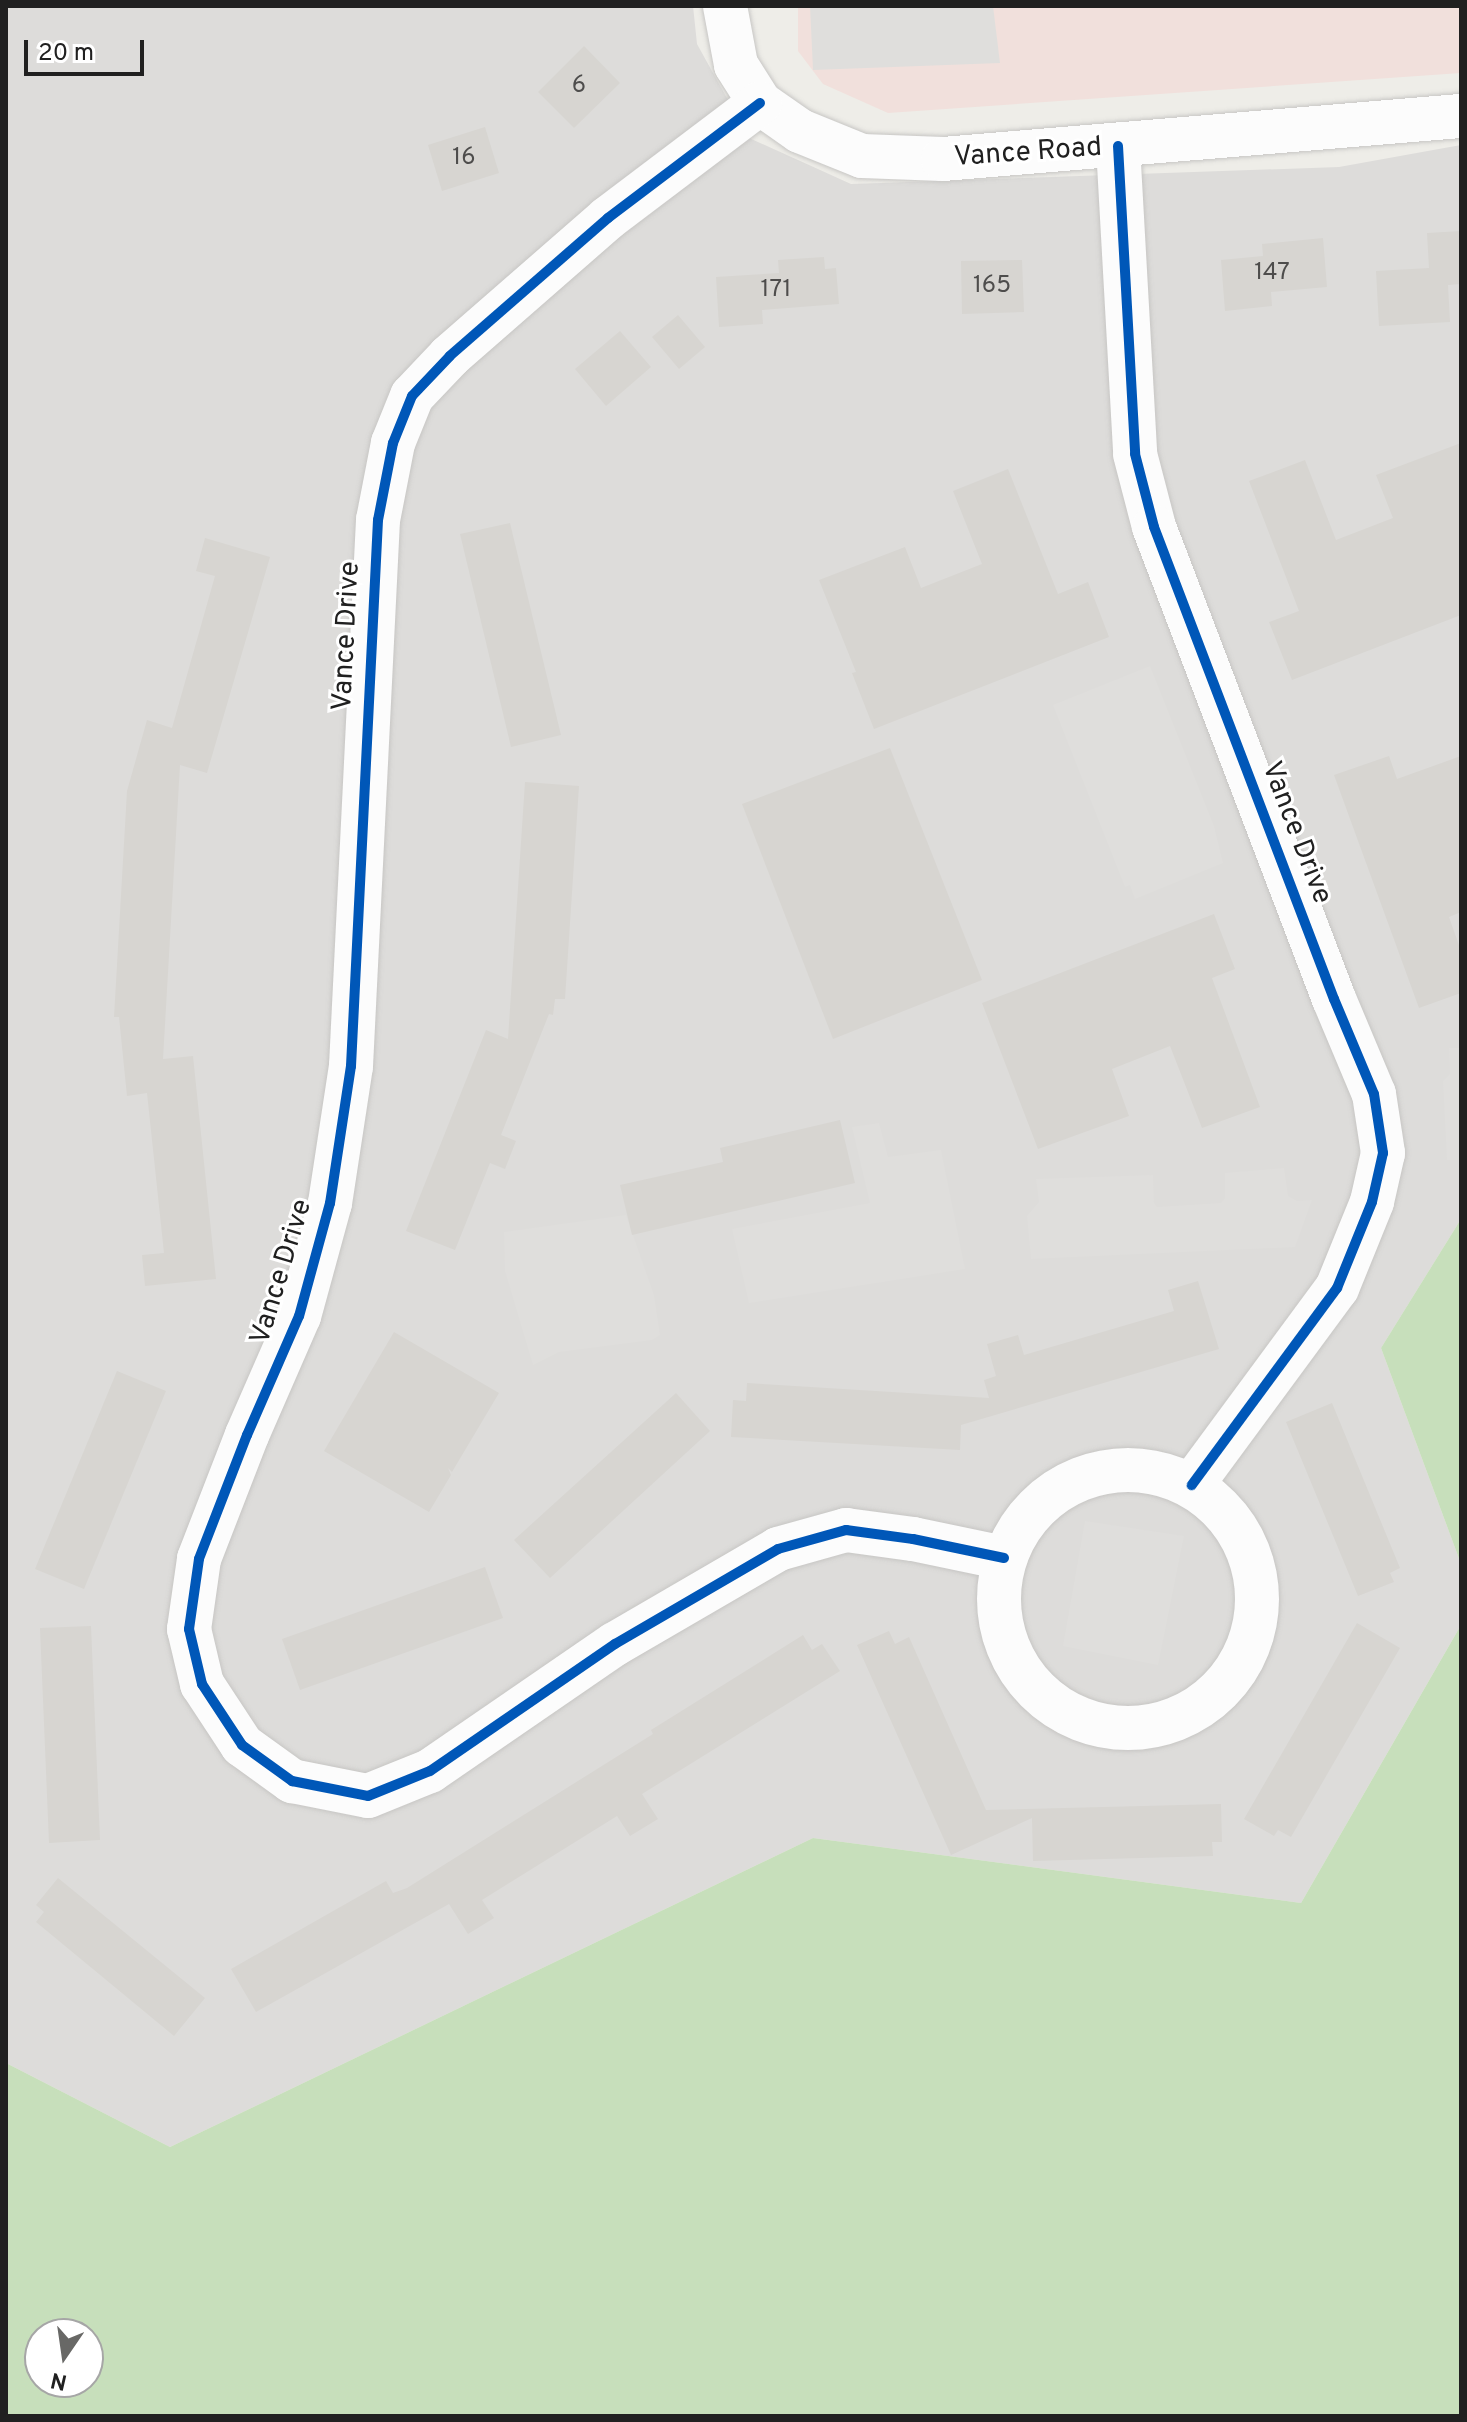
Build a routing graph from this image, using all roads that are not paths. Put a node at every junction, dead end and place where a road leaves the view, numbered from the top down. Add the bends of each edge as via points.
1 (725, 6) edge
2 (760, 103) junction
3 (1461, 116) edge
4 (1118, 146) junction
5 (1192, 1485) junction
6 (1004, 1558) junction

1 - 2 street, Vance Road via 736,65
2 - 4 street, Vance Road via 800,131 862,156 943,159
2 - 6 street, Vance Drive via 608,218 450,356 412,396 393,443 378,520 351,1066 330,1203 299,1316 199,1559 189,1629 202,1684 242,1745 292,1781 368,1796 430,1771 615,1644 778,1549 846,1530
3 - 4 street, Vance Road
4 - 5 street, Vance Drive via 1135,454 1160,541 1374,1094 1383,1153 1372,1202 1337,1288
5 - 6 street via 1156,1472 1131,1470 1081,1478 1048,1496 1022,1524
5 - 6 street via 1223,1509 1246,1541 1257,1579 1258,1618 1245,1658 1220,1692 1186,1716 1145,1728 1103,1727 1063,1712 1031,1685 1008,1650 998,1609

